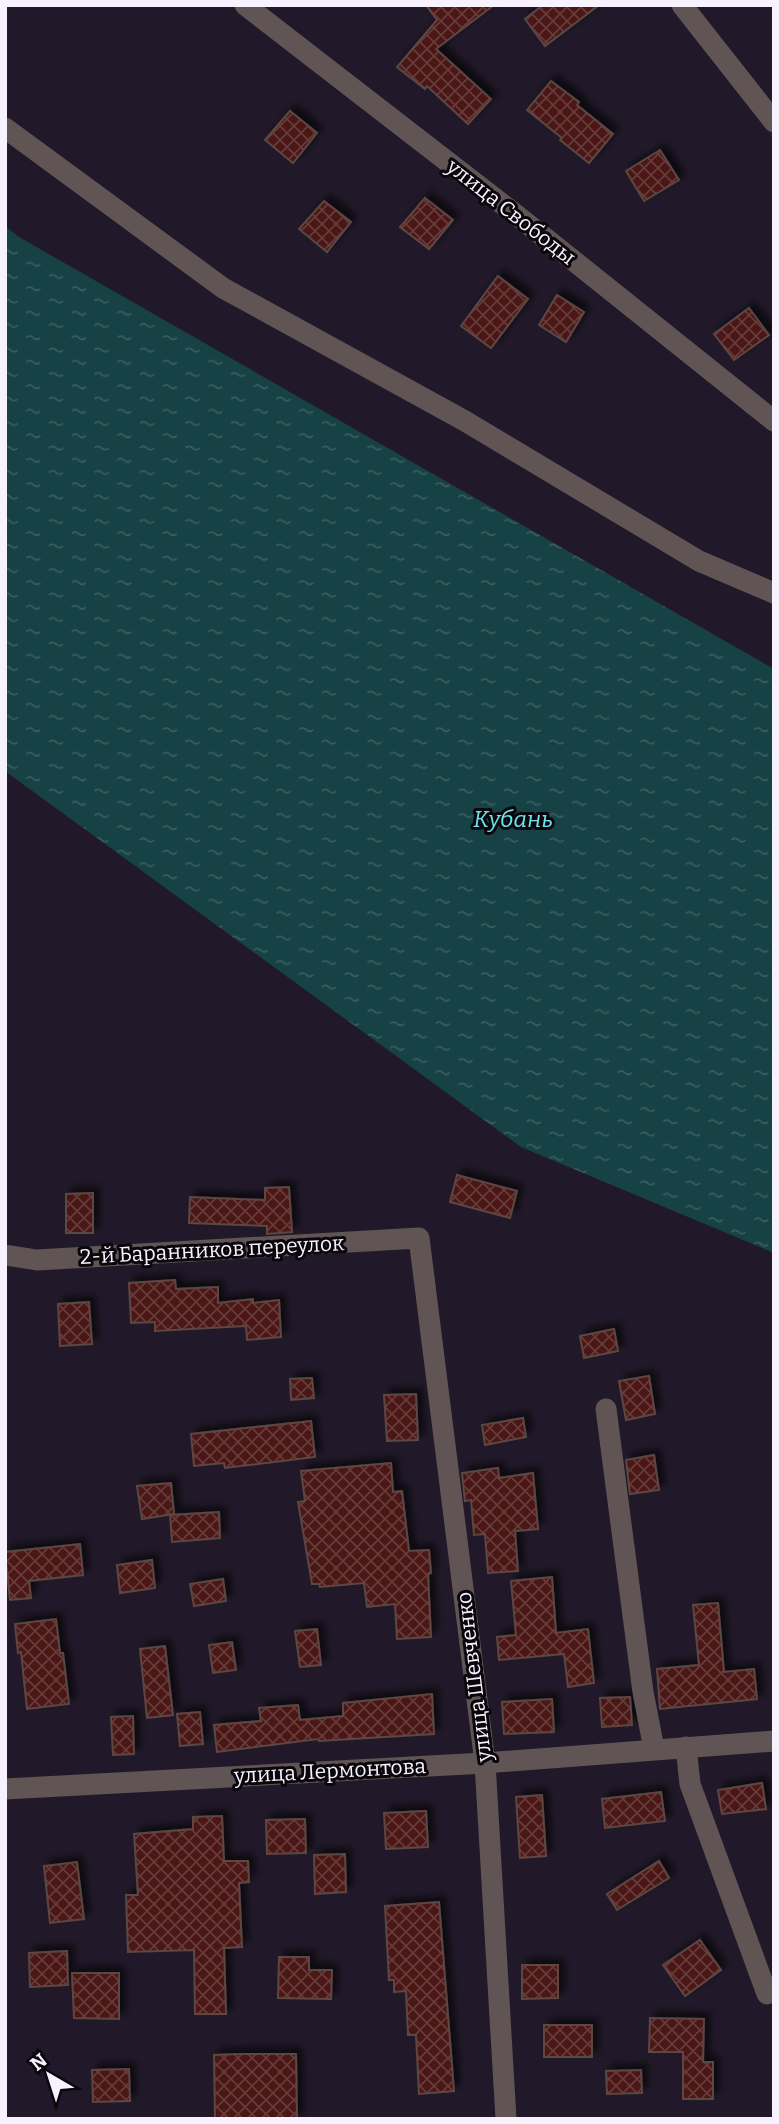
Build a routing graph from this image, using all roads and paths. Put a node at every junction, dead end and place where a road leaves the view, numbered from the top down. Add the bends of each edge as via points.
1 (246, 5) edge
2 (682, 5) edge
3 (774, 122) edge
4 (5, 128) edge
5 (774, 421) edge
6 (774, 593) edge
7 (419, 1238) joint
8 (5, 1255) edge
9 (606, 1409) dead end
10 (774, 1741) edge
11 (686, 1747) junction
12 (654, 1749) junction
13 (485, 1763) junction
14 (5, 1789) edge
15 (766, 1994) dead end
16 (506, 2119) edge

1 - 5 street, улица Свободы
2 - 3 street
4 - 6 street via 223,288 466,421 699,561
7 - 8 street, 2-й Баранников переулок via 37,1260
7 - 13 street, улица Шевченко
9 - 12 street
10 - 11 street, улица Лермонтова
11 - 12 street, улица Лермонтова
11 - 15 street via 690,1784
12 - 13 street, улица Лермонтова
13 - 14 street, улица Лермонтова
13 - 16 street, улица Шевченко

